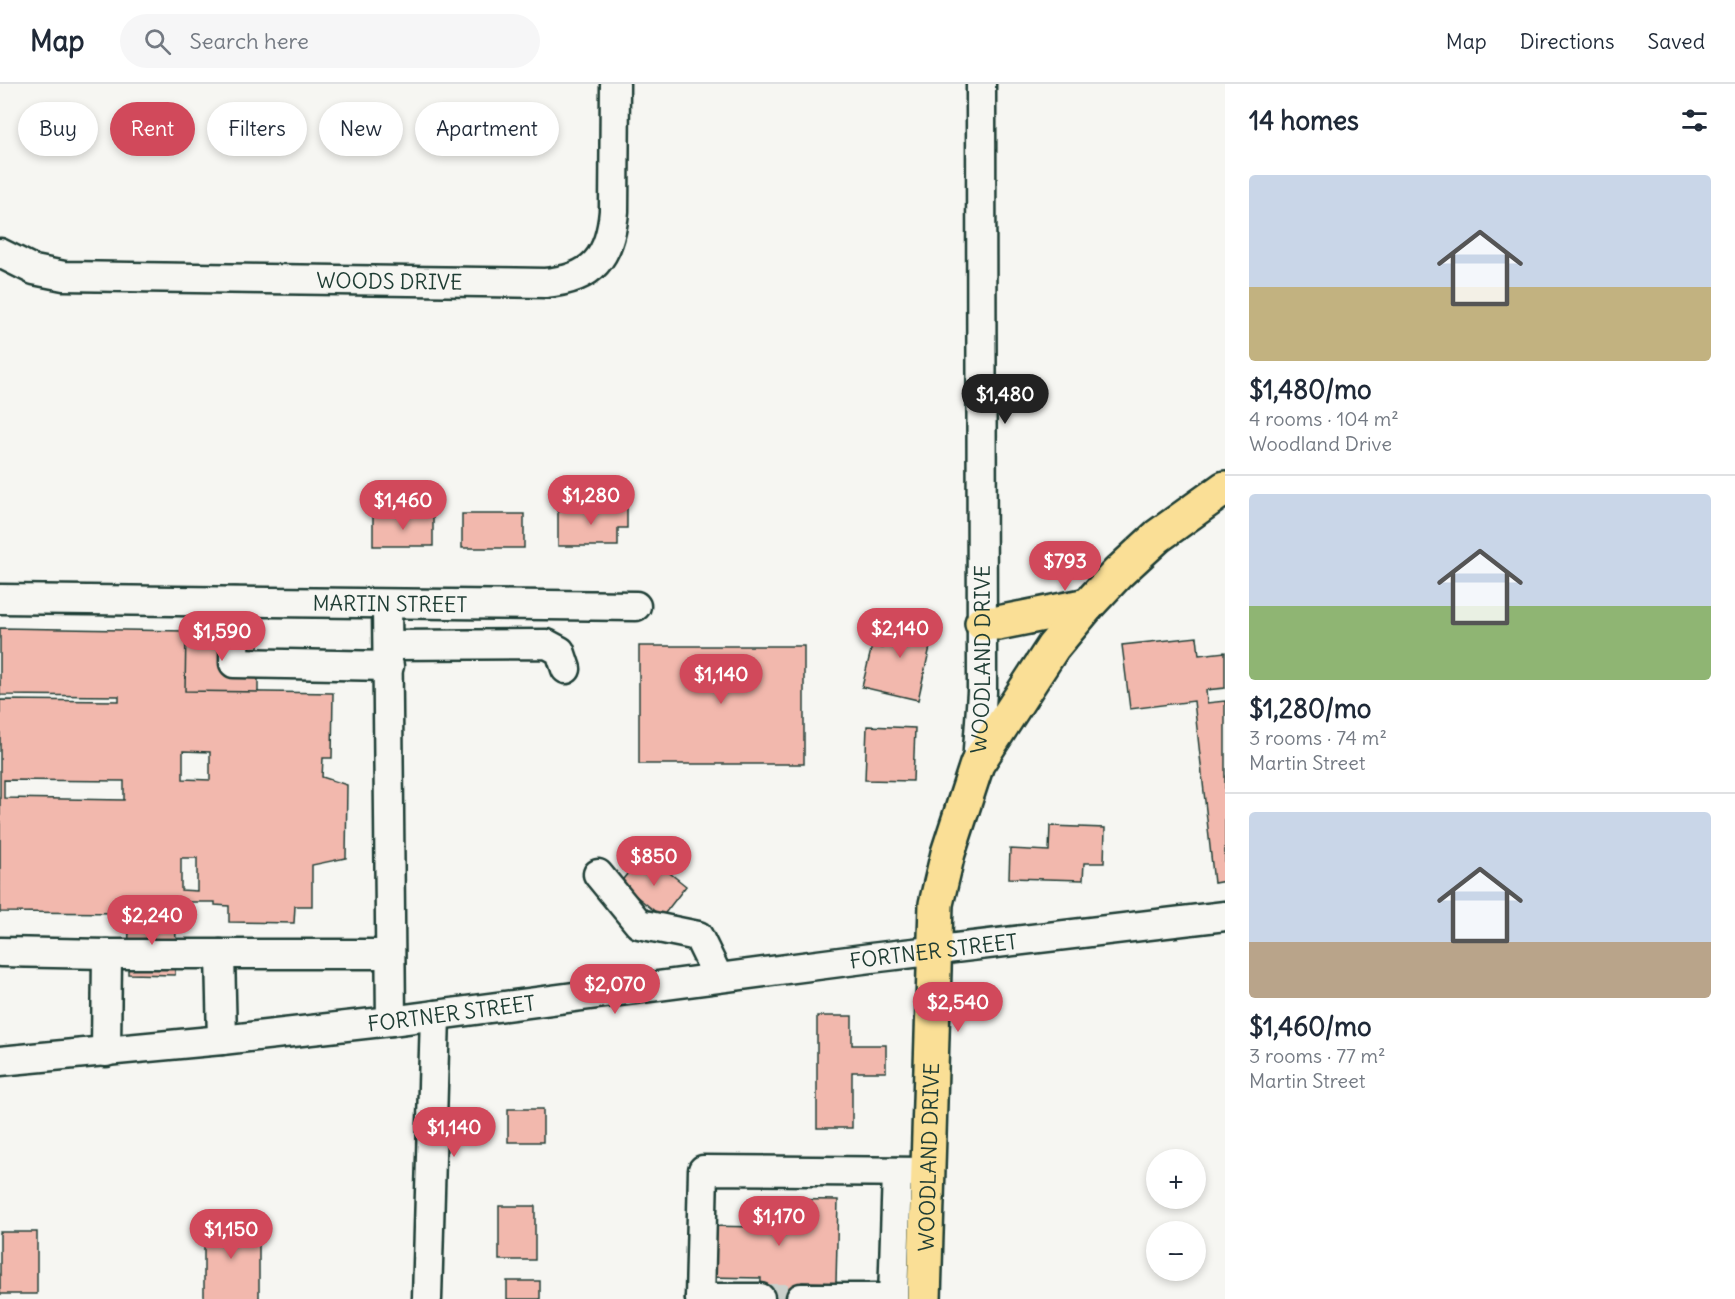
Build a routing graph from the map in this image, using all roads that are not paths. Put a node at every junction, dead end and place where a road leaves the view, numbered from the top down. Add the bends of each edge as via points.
1 (615, 84) edge
2 (981, 84) edge
3 (0, 253) edge
4 (1225, 488) edge
5 (0, 599) edge
6 (235, 602) junction
7 (387, 604) junction
8 (1088, 605) junction
9 (636, 606) dead end
10 (982, 623) junction
11 (388, 656) junction
12 (566, 669) dead end
13 (977, 764) junction
14 (598, 874) dead end
15 (1225, 916) edge
16 (935, 951) junction
17 (0, 952) edge
18 (107, 954) junction
19 (220, 954) junction
20 (390, 954) junction
21 (718, 977) junction
22 (435, 1015) junction
23 (391, 1021) junction
24 (222, 1040) junction
25 (106, 1052) junction
26 (0, 1061) edge
27 (913, 1172) junction
28 (700, 1298) edge
29 (760, 1298) edge
30 (801, 1298) edge
31 (903, 1298) edge
32 (427, 1299) edge

1 - 3 street, WOODS DRIVE via 612,232 598,262 586,272 561,282 64,276 34,270
2 - 10 street, WOODLAND DRIVE
4 - 8 main road via 1158,536
5 - 6 street, MARTIN STREET
6 - 7 street, MARTIN STREET
6 - 11 street via 234,663
7 - 9 street, MARTIN STREET
7 - 11 street
8 - 10 main road
8 - 13 main road via 1053,647
10 - 13 street, WOODLAND DRIVE
11 - 12 street via 547,644 560,651
11 - 20 street
13 - 16 main road, WOODLAND DRIVE via 945,863 936,904
14 - 21 street via 639,924 698,936
15 - 16 street, FORTNER STREET
16 - 21 street, FORTNER STREET
16 - 27 main road, WOODLAND DRIVE
17 - 18 street
18 - 19 street
18 - 25 street
19 - 20 street
19 - 24 street
20 - 23 street
21 - 22 street, FORTNER STREET
22 - 23 street, FORTNER STREET
22 - 32 street
23 - 24 street, FORTNER STREET
24 - 25 street, FORTNER STREET
25 - 26 street, FORTNER STREET
27 - 28 street via 703,1170
27 - 31 main road, WOODLAND DRIVE
28 - 29 street
30 - 31 street

